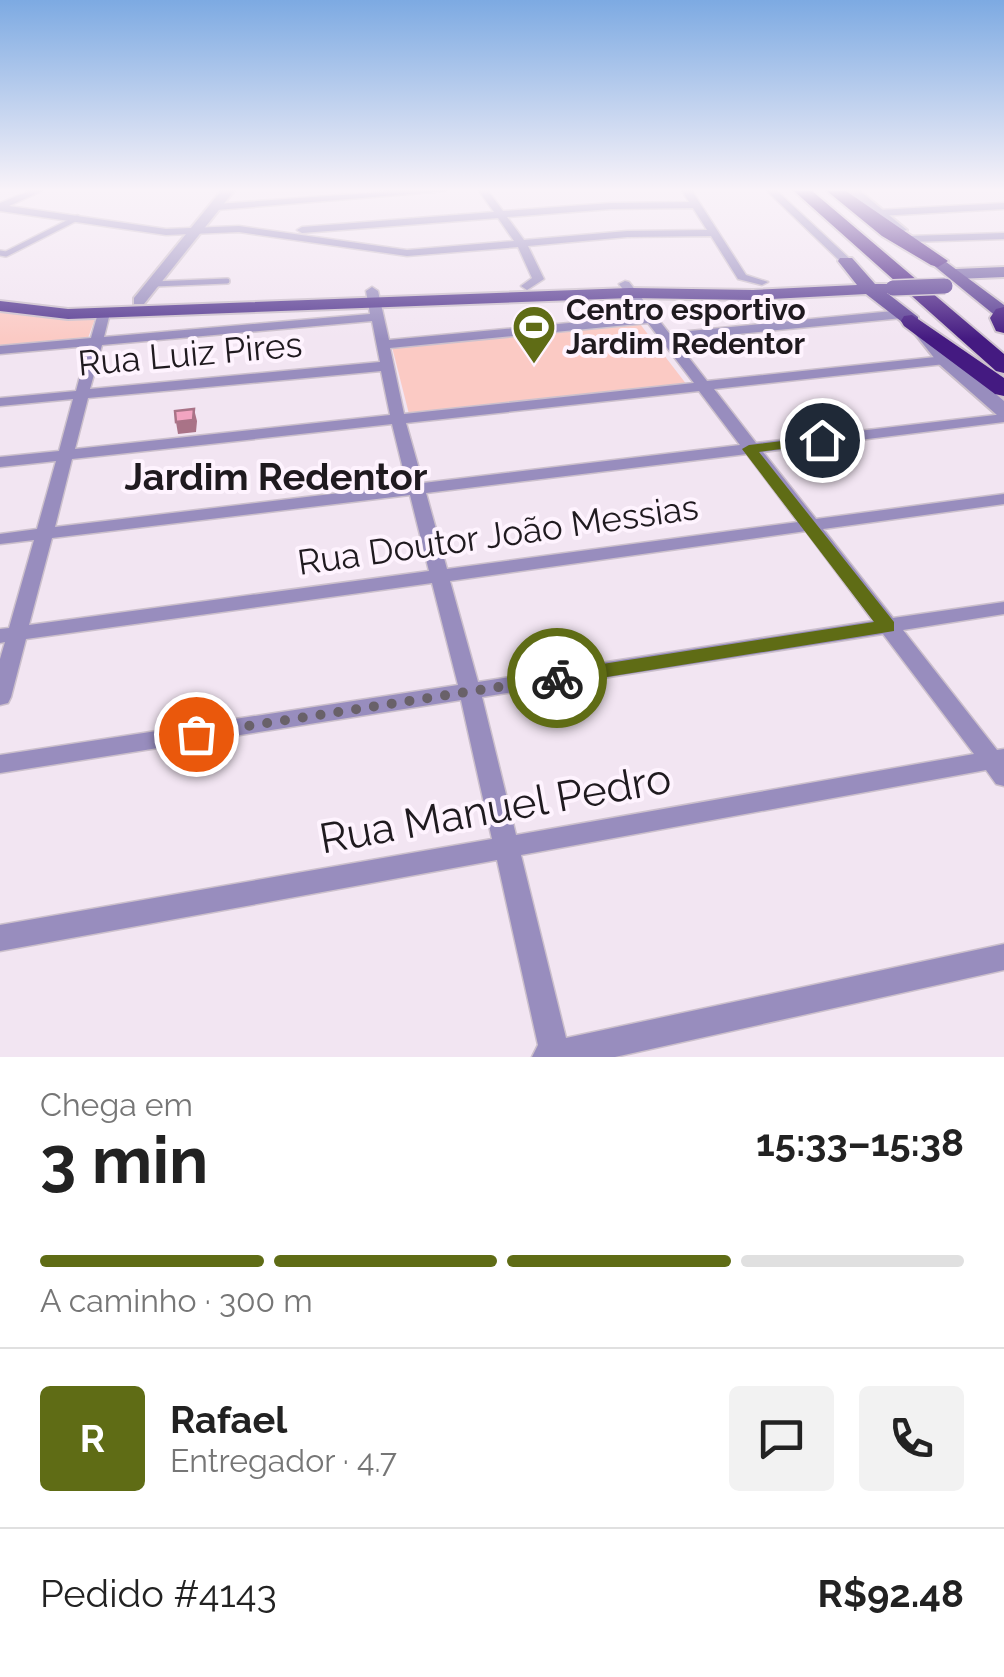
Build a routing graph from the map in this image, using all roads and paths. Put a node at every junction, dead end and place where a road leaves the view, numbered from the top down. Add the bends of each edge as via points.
1 (33, 240) edge
2 (194, 240) edge
3 (322, 240) edge
4 (519, 240) edge
5 (560, 240) edge
6 (718, 240) edge
7 (823, 240) edge
8 (831, 240) edge
9 (859, 240) edge
10 (876, 240) edge
11 (907, 240) edge
12 (522, 244) junction
13 (0, 253) edge
14 (846, 262) junction
15 (1004, 272) edge
16 (948, 276) junction
17 (227, 281) dead end
18 (762, 282) junction
19 (876, 283) junction
20 (1004, 283) edge
21 (526, 286) junction
22 (628, 288) junction
23 (159, 289) junction
24 (0, 294) edge
25 (373, 303) junction
26 (0, 306) edge
27 (140, 306) junction
28 (103, 308) junction
29 (1004, 314) edge
30 (908, 318) junction
31 (650, 319) junction
32 (1004, 326) edge
33 (663, 337) junction
34 (96, 341) junction
35 (382, 345) junction
36 (1004, 348) edge
37 (0, 350) edge
38 (945, 360) junction
39 (386, 366) junction
40 (1004, 366) edge
41 (701, 386) junction
42 (1004, 389) edge
43 (79, 395) junction
44 (0, 402) edge
45 (1004, 410) edge
46 (1004, 418) edge
47 (398, 419) junction
48 (749, 449) junction
49 (63, 455) junction
50 (0, 462) edge
51 (418, 489) junction
52 (1004, 499) edge
53 (808, 526) junction
54 (42, 534) junction
55 (0, 539) edge
56 (440, 576) junction
57 (1004, 608) edge
58 (888, 626) junction
59 (9, 634) edge
60 (470, 691) junction
61 (0, 696) edge
62 (0, 764) edge
63 (1000, 765) edge
64 (505, 847) junction
65 (0, 938) edge
66 (1004, 958) edge
67 (553, 1056) edge

1 - 13 lane
2 - 23 street
3 - 12 street via 408,253
4 - 12 street
5 - 12 street
6 - 18 street via 742,276
7 - 14 street
8 - 14 highway
9 - 40 highway
10 - 36 highway
11 - 16 highway
12 - 21 street via 538,279
14 - 19 main road
15 - 16 main road
16 - 19 main road, bridge
16 - 20 main road
16 - 29 main road
17 - 23 lane
18 - 19 main road
18 - 22 main road
19 - 22 main road via 753,295
19 - 30 main road
21 - 22 main road
21 - 25 main road
22 - 25 main road
22 - 31 street
23 - 25 main road
23 - 27 main road
24 - 28 main road
25 - 27 main road
25 - 34 street
25 - 35 street
26 - 28 main road via 53,314
27 - 28 main road
28 - 34 street
29 - 32 highway
30 - 33 street
30 - 38 street
30 - 42 highway
31 - 33 street
31 - 35 street
33 - 41 street
34 - 37 street
34 - 43 street
35 - 39 street
38 - 41 street
38 - 45 street
39 - 43 street, Rua Luiz Pires
39 - 47 street
41 - 47 street
41 - 48 street
43 - 44 street, Rua Luiz Pires
43 - 49 street
46 - 48 street
47 - 49 street
47 - 51 street
48 - 51 street
48 - 53 street
49 - 50 street
49 - 54 street
51 - 54 street
51 - 56 street
52 - 53 street, Rua Doutor João Messias
53 - 56 street, Rua Doutor João Messias
53 - 58 street
54 - 55 street
54 - 59 street
56 - 59 street, Rua Doutor João Messias
56 - 60 street
57 - 58 street
58 - 60 street
58 - 63 street
59 - 61 street
60 - 62 street
60 - 64 street
63 - 64 street, Rua Manuel Pedro
64 - 65 street, Rua Manuel Pedro
64 - 67 street
66 - 67 street

